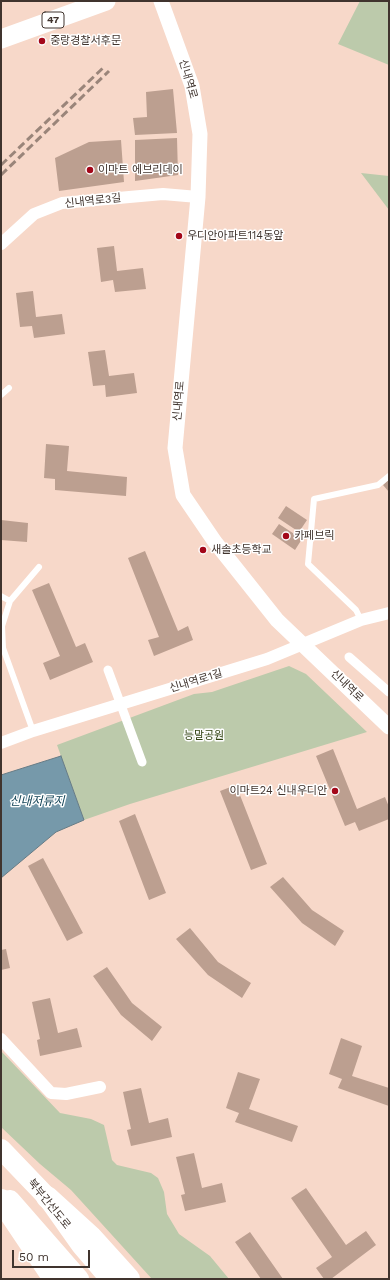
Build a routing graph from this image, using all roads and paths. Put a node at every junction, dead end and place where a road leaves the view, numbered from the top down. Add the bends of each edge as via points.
1 (106, 1) edge
2 (161, 1) edge
3 (1, 39) edge
4 (198, 197) junction
5 (1, 244) edge
6 (9, 388) dead end
7 (1, 395) edge
8 (389, 476) edge
9 (39, 567) dead end
10 (1, 596) edge
11 (10, 601) junction
12 (389, 613) edge
13 (361, 620) junction
14 (303, 644) junction
15 (349, 657) dead end
16 (108, 670) dead end
17 (389, 692) edge
18 (389, 727) edge
19 (33, 731) junction
20 (1, 743) edge
21 (142, 762) dead end
22 (1, 1039) edge
23 (100, 1087) dead end
24 (1, 1149) edge
25 (1, 1190) edge
26 (47, 1197) junction
27 (1, 1200) edge
28 (54, 1279) edge
29 (79, 1279) edge
30 (110, 1279) edge
31 (129, 1279) edge

1 - 3 main road, 47
2 - 4 street, 신내역로 via 192,86 200,134
4 - 5 street, 신내역로3길 via 163,194 62,203 34,214
4 - 14 street, 신내역로 via 175,448 183,496 214,542 277,620
6 - 7 lane
8 - 13 lane via 378,485 314,499 308,564 356,610
9 - 11 lane
10 - 11 lane
11 - 19 lane via 2,626 3,648
12 - 13 street, 신내역로1길
13 - 14 street, 신내역로1길
14 - 18 street, 신내역로
14 - 19 street, 신내역로1길 via 267,659
15 - 17 street
16 - 21 street
19 - 20 street, 신내역로1길
22 - 23 street via 51,1093 66,1094
24 - 26 highway, 북부간선도로
25 - 29 highway
26 - 30 highway, 북부간선도로 via 81,1245
26 - 31 highway via 91,1237
27 - 28 highway

